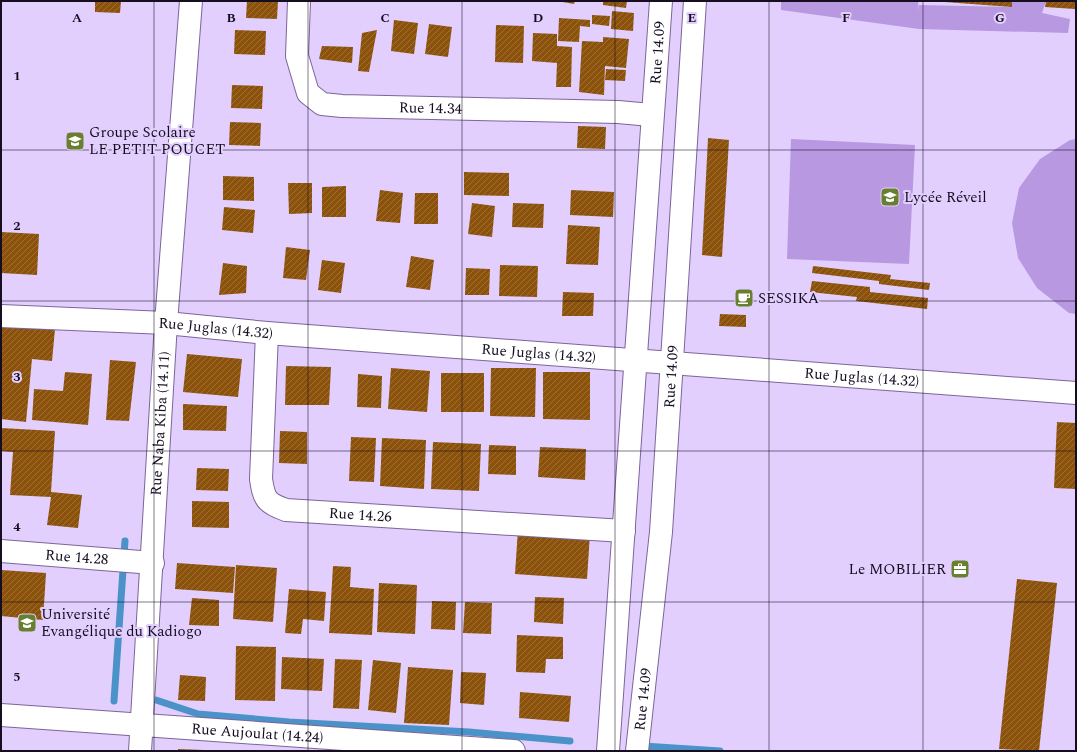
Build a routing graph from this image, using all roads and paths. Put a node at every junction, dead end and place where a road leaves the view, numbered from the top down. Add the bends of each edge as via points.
1 (191, 1) edge
2 (299, 1) edge
3 (660, 1) edge
4 (695, 1) edge
5 (651, 115) junction
6 (1, 316) edge
7 (166, 323) junction
8 (267, 333) junction
9 (634, 361) junction
10 (672, 362) junction
11 (1076, 392) edge
12 (624, 531) junction
13 (1, 551) edge
14 (153, 562) junction
15 (1, 715) edge
16 (142, 726) junction
17 (140, 751) edge
18 (514, 751) edge
19 (608, 751) edge
20 (637, 751) edge

1 - 7 street, Rue Naba Kiba (14.11)
2 - 5 street, Rue 14.34 via 298,63 308,93 322,104
3 - 5 street, Rue 14.09
4 - 10 street, Rue 14.09
5 - 9 street, Rue 14.09
6 - 7 street, Rue Juglas (14.32)
7 - 8 street, Rue Juglas (14.32)
7 - 14 street, Rue Naba Kiba (14.11)
8 - 9 street, Rue Juglas (14.32)
8 - 12 street, Rue 14.26 via 261,479 263,495 271,504 286,510
9 - 10 street, Rue Juglas (14.32)
9 - 12 street, Rue 14.09
10 - 11 street, Rue Juglas (14.32)
10 - 20 street, Rue 14.09 via 661,532
12 - 19 street, Rue 14.09
13 - 14 street, Rue 14.28
14 - 16 street, Rue Naba Kiba (14.11)
15 - 16 street, Rue Aujoulat (14.24)
16 - 17 street, Rue Naba Kiba (14.11)
16 - 18 street, Rue Aujoulat (14.24)

